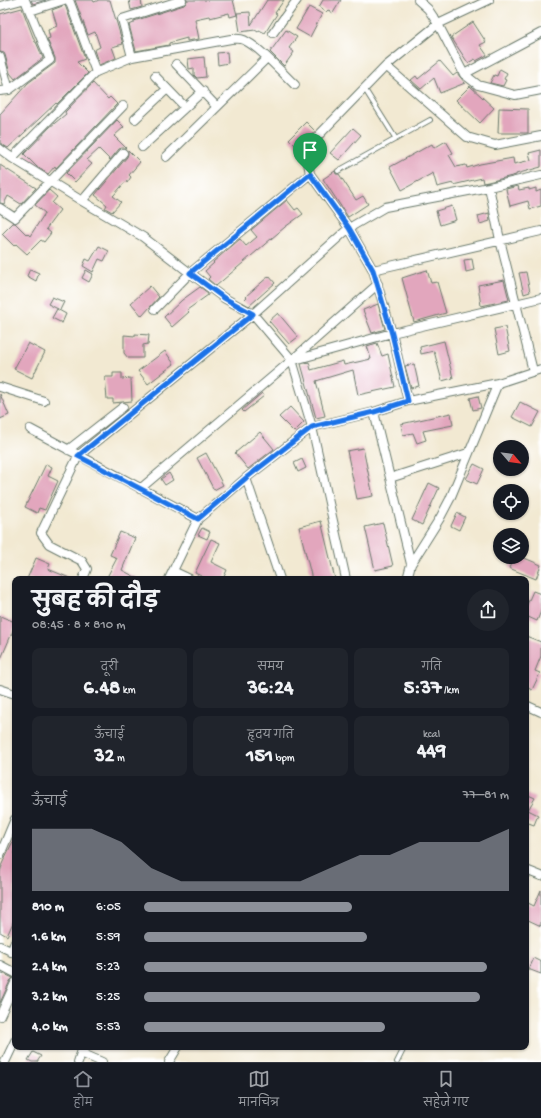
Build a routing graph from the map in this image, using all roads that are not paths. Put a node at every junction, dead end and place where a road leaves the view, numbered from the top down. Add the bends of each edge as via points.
1 (22, 0) edge
2 (25, 0) edge
3 (64, 0) edge
4 (69, 0) edge
5 (182, 0) edge
6 (297, 0) edge
7 (418, 0) edge
8 (489, 0) edge
9 (0, 6) edge
10 (30, 11) junction
11 (438, 24) junction
12 (273, 33) dead end
13 (541, 33) edge
14 (0, 57) edge
15 (132, 57) junction
16 (267, 58) junction
17 (176, 64) dead end
18 (386, 66) junction
19 (96, 72) junction
20 (464, 74) junction
21 (155, 76) dead end
22 (295, 85) dead end
23 (364, 88) junction
24 (167, 89) junction
25 (9, 90) junction
26 (541, 90) edge
27 (0, 91) edge
28 (203, 91) junction
29 (123, 106) dead end
30 (217, 106) junction
31 (185, 108) junction
32 (135, 120) dead end
33 (430, 120) dead end
34 (541, 136) edge
35 (396, 139) junction
36 (142, 148) dead end
37 (0, 149) edge
38 (123, 153) dead end
39 (166, 157) dead end
40 (12, 158) junction
41 (338, 171) dead end
42 (310, 174) junction
43 (541, 174) edge
44 (50, 181) junction
45 (489, 187) junction
46 (82, 201) junction
47 (0, 208) edge
48 (349, 228) junction
49 (541, 231) edge
50 (500, 240) junction
51 (373, 270) junction
52 (190, 273) junction
53 (378, 284) junction
54 (541, 298) edge
55 (517, 304) junction
56 (155, 309) dead end
57 (253, 314) junction
58 (392, 334) junction
59 (292, 360) junction
60 (537, 370) edge
61 (498, 383) junction
62 (0, 387) edge
63 (44, 401) dead end
64 (408, 401) junction
65 (123, 407) dead end
66 (374, 412) junction
67 (312, 427) junction
68 (30, 429) dead end
69 (68, 450) junction
70 (468, 453) junction
71 (78, 456) junction
72 (246, 478) junction
73 (390, 478) junction
74 (140, 489) junction
75 (198, 519) junction
76 (411, 564) junction
77 (171, 575) edge
78 (84, 576) edge
79 (279, 576) edge
80 (345, 576) edge
81 (408, 576) edge
82 (0, 689) edge
83 (12, 693) edge
84 (529, 706) edge
85 (541, 712) edge
86 (12, 826) edge
87 (0, 855) edge
88 (529, 871) edge
89 (541, 876) edge
90 (0, 946) edge
91 (12, 952) edge
92 (0, 965) edge
93 (12, 971) edge
94 (12, 989) edge
95 (0, 1016) edge
96 (12, 1047) edge
97 (82, 1050) edge
98 (176, 1050) edge
99 (403, 1050) edge
100 (5, 1062) edge
101 (78, 1062) edge
102 (102, 1062) edge
103 (169, 1062) edge
104 (397, 1062) edge

1 - 9 street
2 - 10 street
3 - 10 street
4 - 19 street
5 - 15 street via 122,19
6 - 12 street
7 - 11 street
8 - 11 street
10 - 25 street via 50,60
11 - 18 street
11 - 20 street
13 - 20 street
14 - 25 street
15 - 16 street via 239,38
15 - 19 street
16 - 22 street
16 - 30 street
17 - 28 street
18 - 23 street
18 - 34 street via 467,137 495,145
19 - 40 street
20 - 26 street via 478,85 515,95
21 - 24 street
23 - 35 lane
23 - 42 street via 317,137 307,157
24 - 31 street
24 - 32 street
25 - 27 street
28 - 30 street
28 - 31 street
29 - 44 street
30 - 39 street
31 - 36 street
33 - 35 lane
35 - 41 lane
37 - 40 street
38 - 46 street
40 - 44 street
42 - 48 street
42 - 52 street
43 - 45 street
44 - 46 street
44 - 47 street via 15,218
45 - 48 street via 385,207
45 - 50 street
46 - 52 street via 143,237
48 - 51 street
48 - 57 street
49 - 50 street
50 - 51 street
50 - 55 street
51 - 53 street
52 - 56 street
52 - 57 street via 224,298
53 - 58 street
53 - 59 street
54 - 55 street
55 - 58 street
55 - 60 street
57 - 59 street
57 - 71 street
58 - 59 street
58 - 64 street
59 - 67 street
59 - 74 street
60 - 61 street
61 - 64 street
61 - 70 street
62 - 63 street
64 - 66 street
65 - 69 street
66 - 67 street
66 - 73 street
67 - 72 street
67 - 80 street
68 - 69 street
69 - 71 street
70 - 73 street
70 - 76 street via 450,499
71 - 74 street
71 - 78 street via 41,533 48,544 82,561 87,569
72 - 75 street
72 - 79 street
73 - 76 street
74 - 75 street
75 - 77 street
76 - 81 street
82 - 83 street
84 - 85 street
86 - 87 street
88 - 89 street
90 - 91 street
92 - 93 street
94 - 95 street
96 - 100 street
97 - 101 street
97 - 102 street
98 - 103 street
99 - 104 lane

